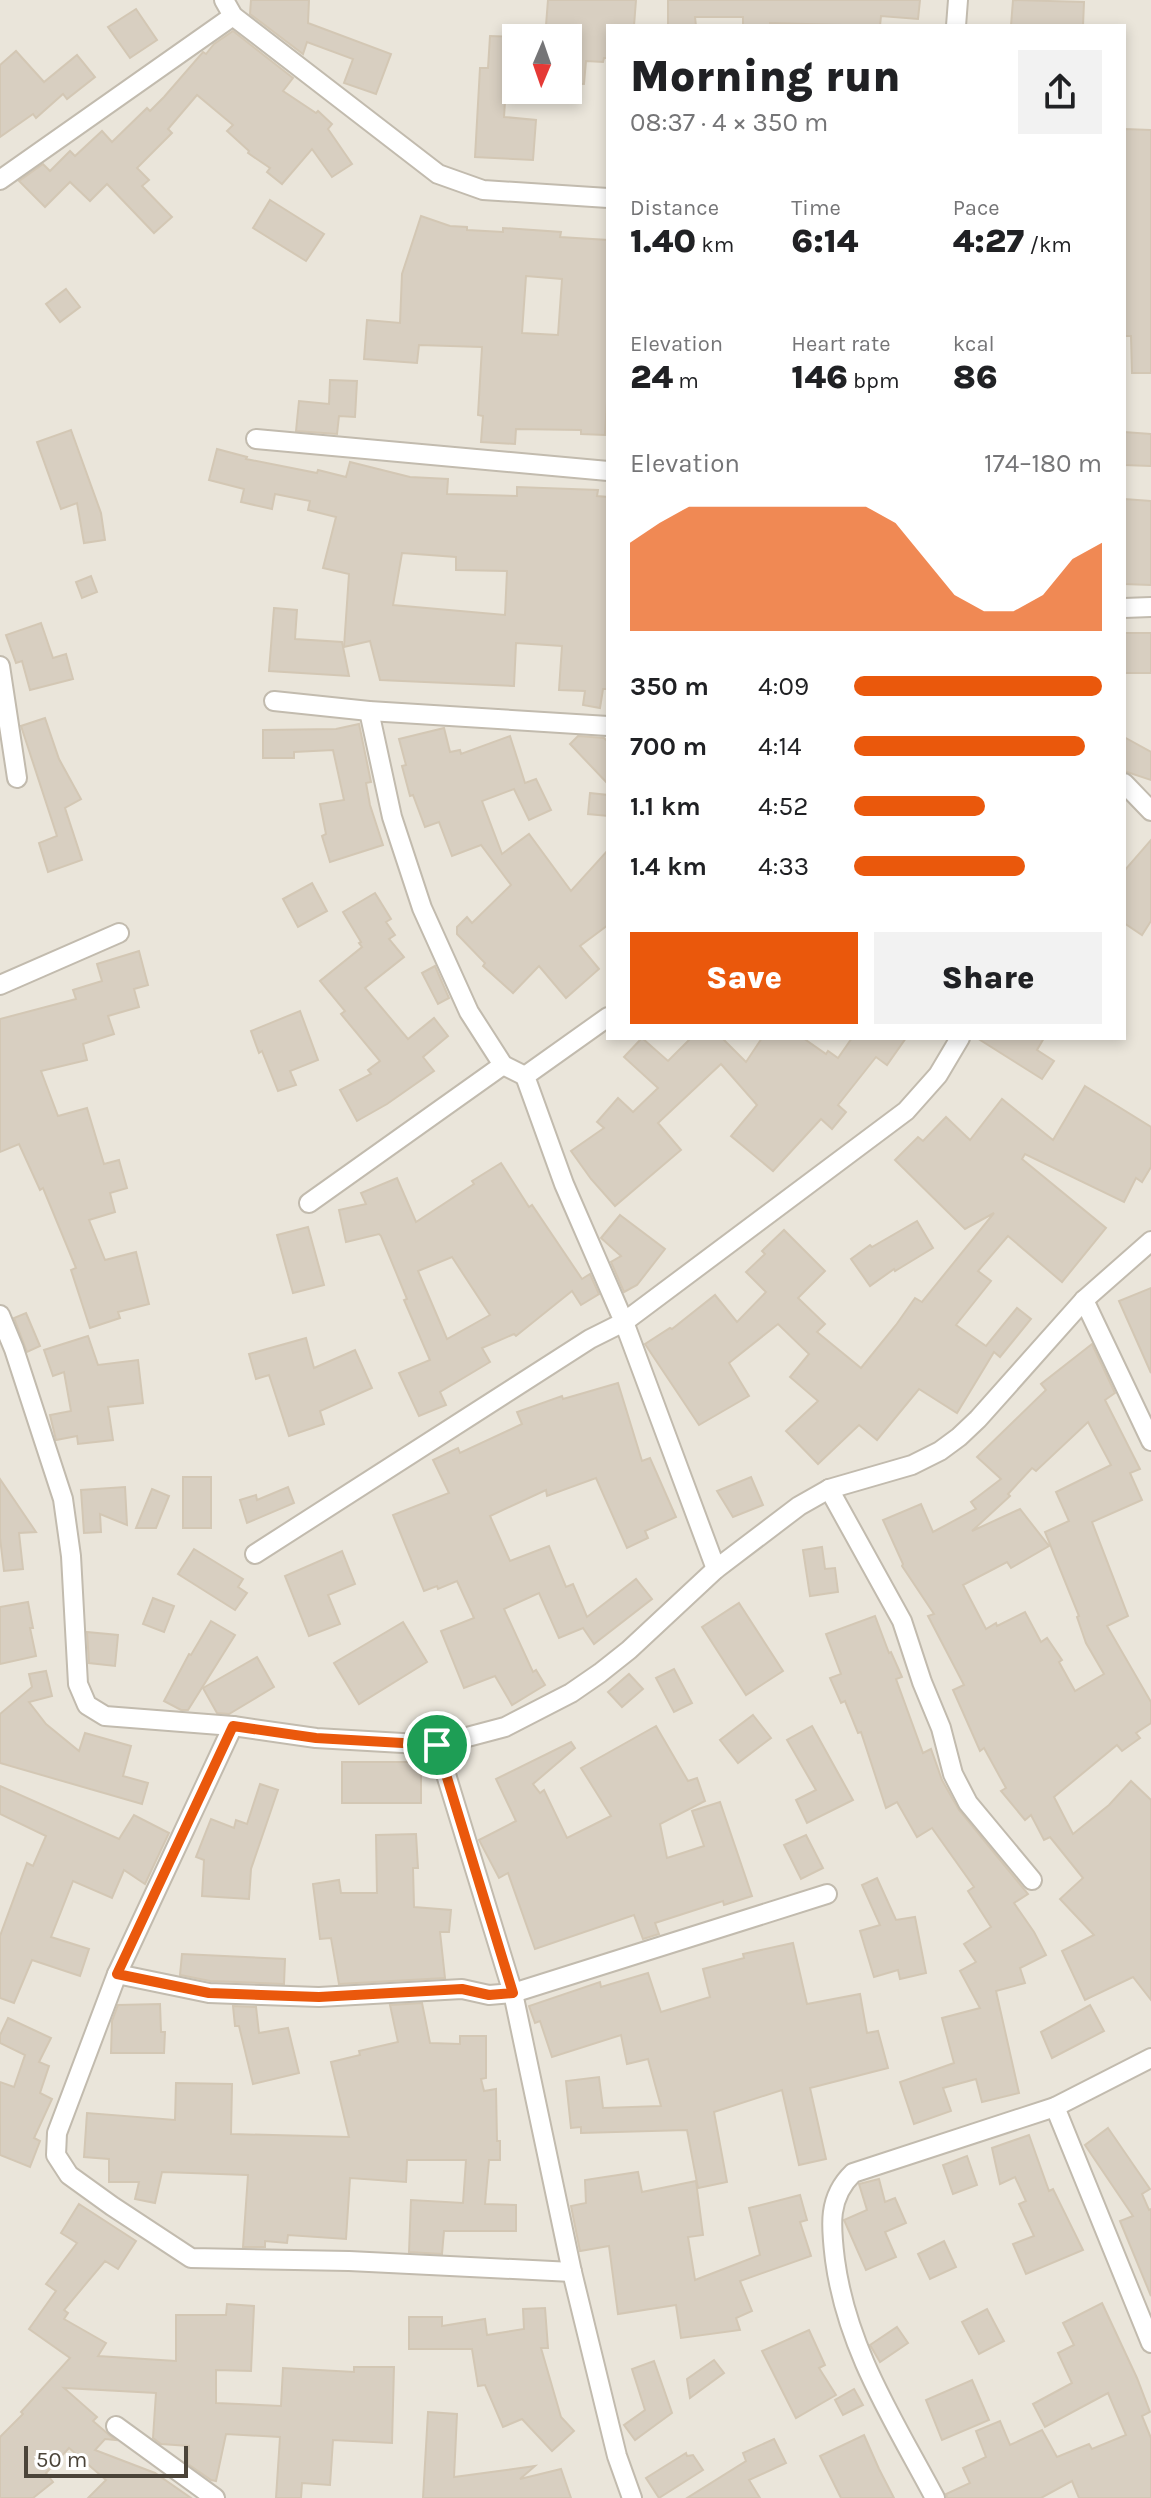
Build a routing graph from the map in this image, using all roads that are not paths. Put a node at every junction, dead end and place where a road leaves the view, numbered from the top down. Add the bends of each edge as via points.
1 (958, 0) edge
2 (229, 8) edge
3 (956, 24) edge
4 (0, 180) edge
5 (606, 198) edge
6 (256, 439) dead end
7 (606, 471) edge
8 (1151, 607) edge
9 (1126, 608) edge
10 (0, 666) edge
11 (274, 701) dead end
12 (369, 711) junction
13 (606, 726) edge
14 (17, 778) dead end
15 (1131, 789) edge
16 (1151, 811) edge
17 (119, 933) dead end
18 (0, 985) edge
19 (606, 1018) edge
20 (959, 1040) edge
21 (503, 1065) junction
22 (525, 1076) junction
23 (309, 1203) dead end
24 (1151, 1241) edge
25 (1084, 1300) junction
26 (0, 1315) edge
27 (624, 1322) junction
28 (1151, 1441) edge
29 (829, 1489) junction
30 (255, 1554) dead end
31 (716, 1569) junction
32 (233, 1726) junction
33 (437, 1745) junction
34 (1032, 1880) dead end
35 (827, 1894) dead end
36 (117, 1974) junction
37 (513, 1993) junction
38 (1151, 2058) edge
39 (1055, 2107) junction
40 (572, 2272) junction
41 (1149, 2333) edge
42 (116, 2426) dead end
43 (215, 2498) edge
44 (632, 2498) edge
45 (935, 2498) edge

1 - 3 street
2 - 4 street
2 - 5 street via 438,174 483,190
6 - 7 street
8 - 9 street
10 - 14 street
11 - 12 street
12 - 13 street
12 - 21 street via 392,817 422,908 469,1012
15 - 16 street
17 - 18 street
19 - 22 street
20 - 27 street via 938,1075 906,1111
21 - 22 street
21 - 23 street
22 - 27 street via 564,1184
24 - 25 street
25 - 28 street
25 - 29 street via 959,1437 912,1465
26 - 32 street via 63,1499 78,1684 87,1705 105,1716
27 - 30 street
27 - 31 street
29 - 31 street
29 - 34 street via 902,1621 953,1774 968,1803
31 - 33 street via 629,1650 571,1693 505,1727
32 - 33 street via 316,1738
32 - 36 street
33 - 37 street
35 - 37 street
36 - 37 street via 209,1993
36 - 40 street via 57,2133 56,2155 69,2175 181,2253 207,2259
37 - 40 street
38 - 39 street
39 - 41 street
39 - 45 street via 853,2173 839,2192 830,2221 840,2294 862,2360
40 - 44 street
42 - 43 street

